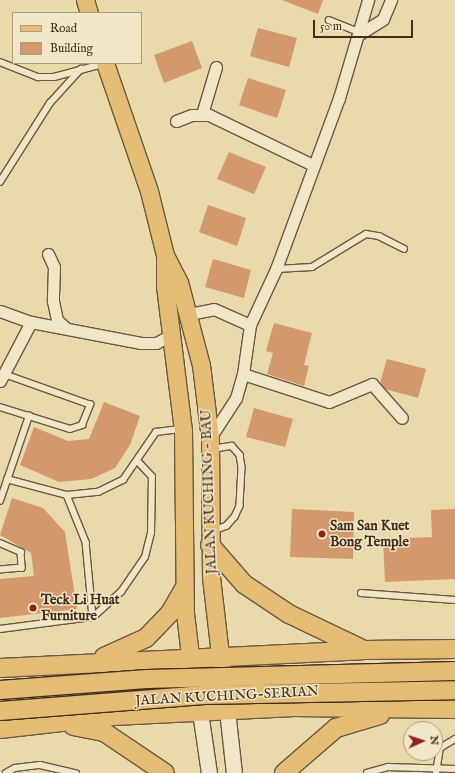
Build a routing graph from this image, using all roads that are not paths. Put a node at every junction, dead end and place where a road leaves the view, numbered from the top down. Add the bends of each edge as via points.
1 (85, 0) edge
2 (368, 0) edge
3 (390, 0) edge
4 (89, 12) edge
5 (329, 20) dead end
6 (361, 33) junction
7 (0, 62) edge
8 (100, 64) edge
9 (105, 64) edge
10 (216, 67) dead end
11 (81, 68) junction
12 (202, 114) junction
13 (176, 121) dead end
14 (313, 165) junction
15 (0, 182) edge
16 (404, 249) dead end
17 (48, 254) dead end
18 (165, 255) junction
19 (276, 269) junction
20 (0, 311) edge
21 (189, 314) junction
22 (31, 322) junction
23 (250, 325) junction
24 (67, 328) junction
25 (171, 335) junction
26 (243, 374) junction
27 (2, 377) edge
28 (0, 407) edge
29 (29, 416) junction
30 (402, 418) dead end
31 (183, 430) junction
32 (210, 444) junction
33 (138, 462) junction
34 (7, 480) junction
35 (67, 495) junction
36 (0, 501) edge
37 (210, 538) junction
38 (0, 543) edge
39 (0, 570) edge
40 (184, 589) junction
41 (361, 593) dead end
42 (455, 600) edge
43 (93, 617) junction
44 (0, 629) edge
45 (455, 649) edge
46 (363, 650) junction
47 (219, 656) junction
48 (189, 657) junction
49 (94, 661) junction
50 (0, 668) edge
51 (455, 671) edge
52 (0, 690) edge
53 (455, 690) edge
54 (404, 709) junction
55 (455, 709) edge
56 (228, 710) junction
57 (0, 711) edge
58 (200, 712) junction
59 (48, 724) junction
60 (0, 729) edge
61 (455, 739) edge
62 (455, 769) edge
63 (65, 770) edge
64 (436, 771) edge
65 (6, 773) edge
66 (76, 773) edge
67 (165, 773) edge
68 (208, 773) edge
69 (234, 773) edge
70 (284, 773) edge
71 (367, 773) edge

1 - 4 main road
2 - 6 street
3 - 6 street via 383,19
5 - 6 lane
6 - 14 street
7 - 11 lane via 38,77 54,77
8 - 11 lane
9 - 18 main road, JALAN KUCHING - BAU via 149,191
10 - 12 street
11 - 15 lane via 50,103
12 - 13 street
12 - 14 street
14 - 19 street
16 - 19 lane via 379,236 366,234 312,267
17 - 24 street via 54,266 53,302 57,320
18 - 21 main road, JALAN KUCHING - BAU via 180,282
18 - 25 main road, JALAN KUCHING - BAU
19 - 23 street
20 - 22 street
21 - 23 street via 214,309
21 - 32 main road, JALAN KUCHING - BAU
22 - 24 street
22 - 27 street
23 - 26 street
24 - 25 street via 141,343 156,343
25 - 31 main road, JALAN KUCHING - BAU
26 - 30 street via 329,402 372,384
26 - 32 street via 228,412
27 - 29 lane via 90,405 80,427 68,429
28 - 29 lane
29 - 34 lane
31 - 33 lane via 156,432
31 - 40 main road, JALAN KUCHING - BAU
32 - 37 main road, JALAN KUCHING - BAU
32 - 37 lane via 232,446 240,455 242,467 240,506 235,517
33 - 35 lane via 123,480 98,492
33 - 43 lane via 152,477 151,533 145,557 121,592
34 - 35 lane
34 - 36 lane
35 - 43 lane via 86,542
37 - 46 highway via 244,584 289,614
37 - 47 main road, JALAN KUCHING - BAU
38 - 39 lane via 21,552 22,568
40 - 48 main road, JALAN KUCHING - BAU
40 - 49 highway via 170,614 146,638
41 - 42 lane
43 - 44 lane
45 - 46 highway
46 - 47 highway
47 - 48 highway
47 - 56 main road, JALAN KUCHING - BAU
48 - 49 highway
48 - 58 main road, JALAN KUCHING - BAU
49 - 50 highway
51 - 52 highway, JALAN KUCHING-SERIAN, bridge via 147,679
53 - 57 highway, JALAN KUCHING-SERIAN, bridge via 204,695
54 - 55 highway
54 - 56 highway
54 - 70 highway via 336,728
56 - 58 highway
56 - 69 main road
58 - 59 highway
58 - 68 main road
59 - 60 highway
59 - 67 highway via 104,732
61 - 64 lane via 440,748
62 - 64 lane
63 - 65 lane via 28,766
63 - 66 lane
64 - 71 lane via 388,767

